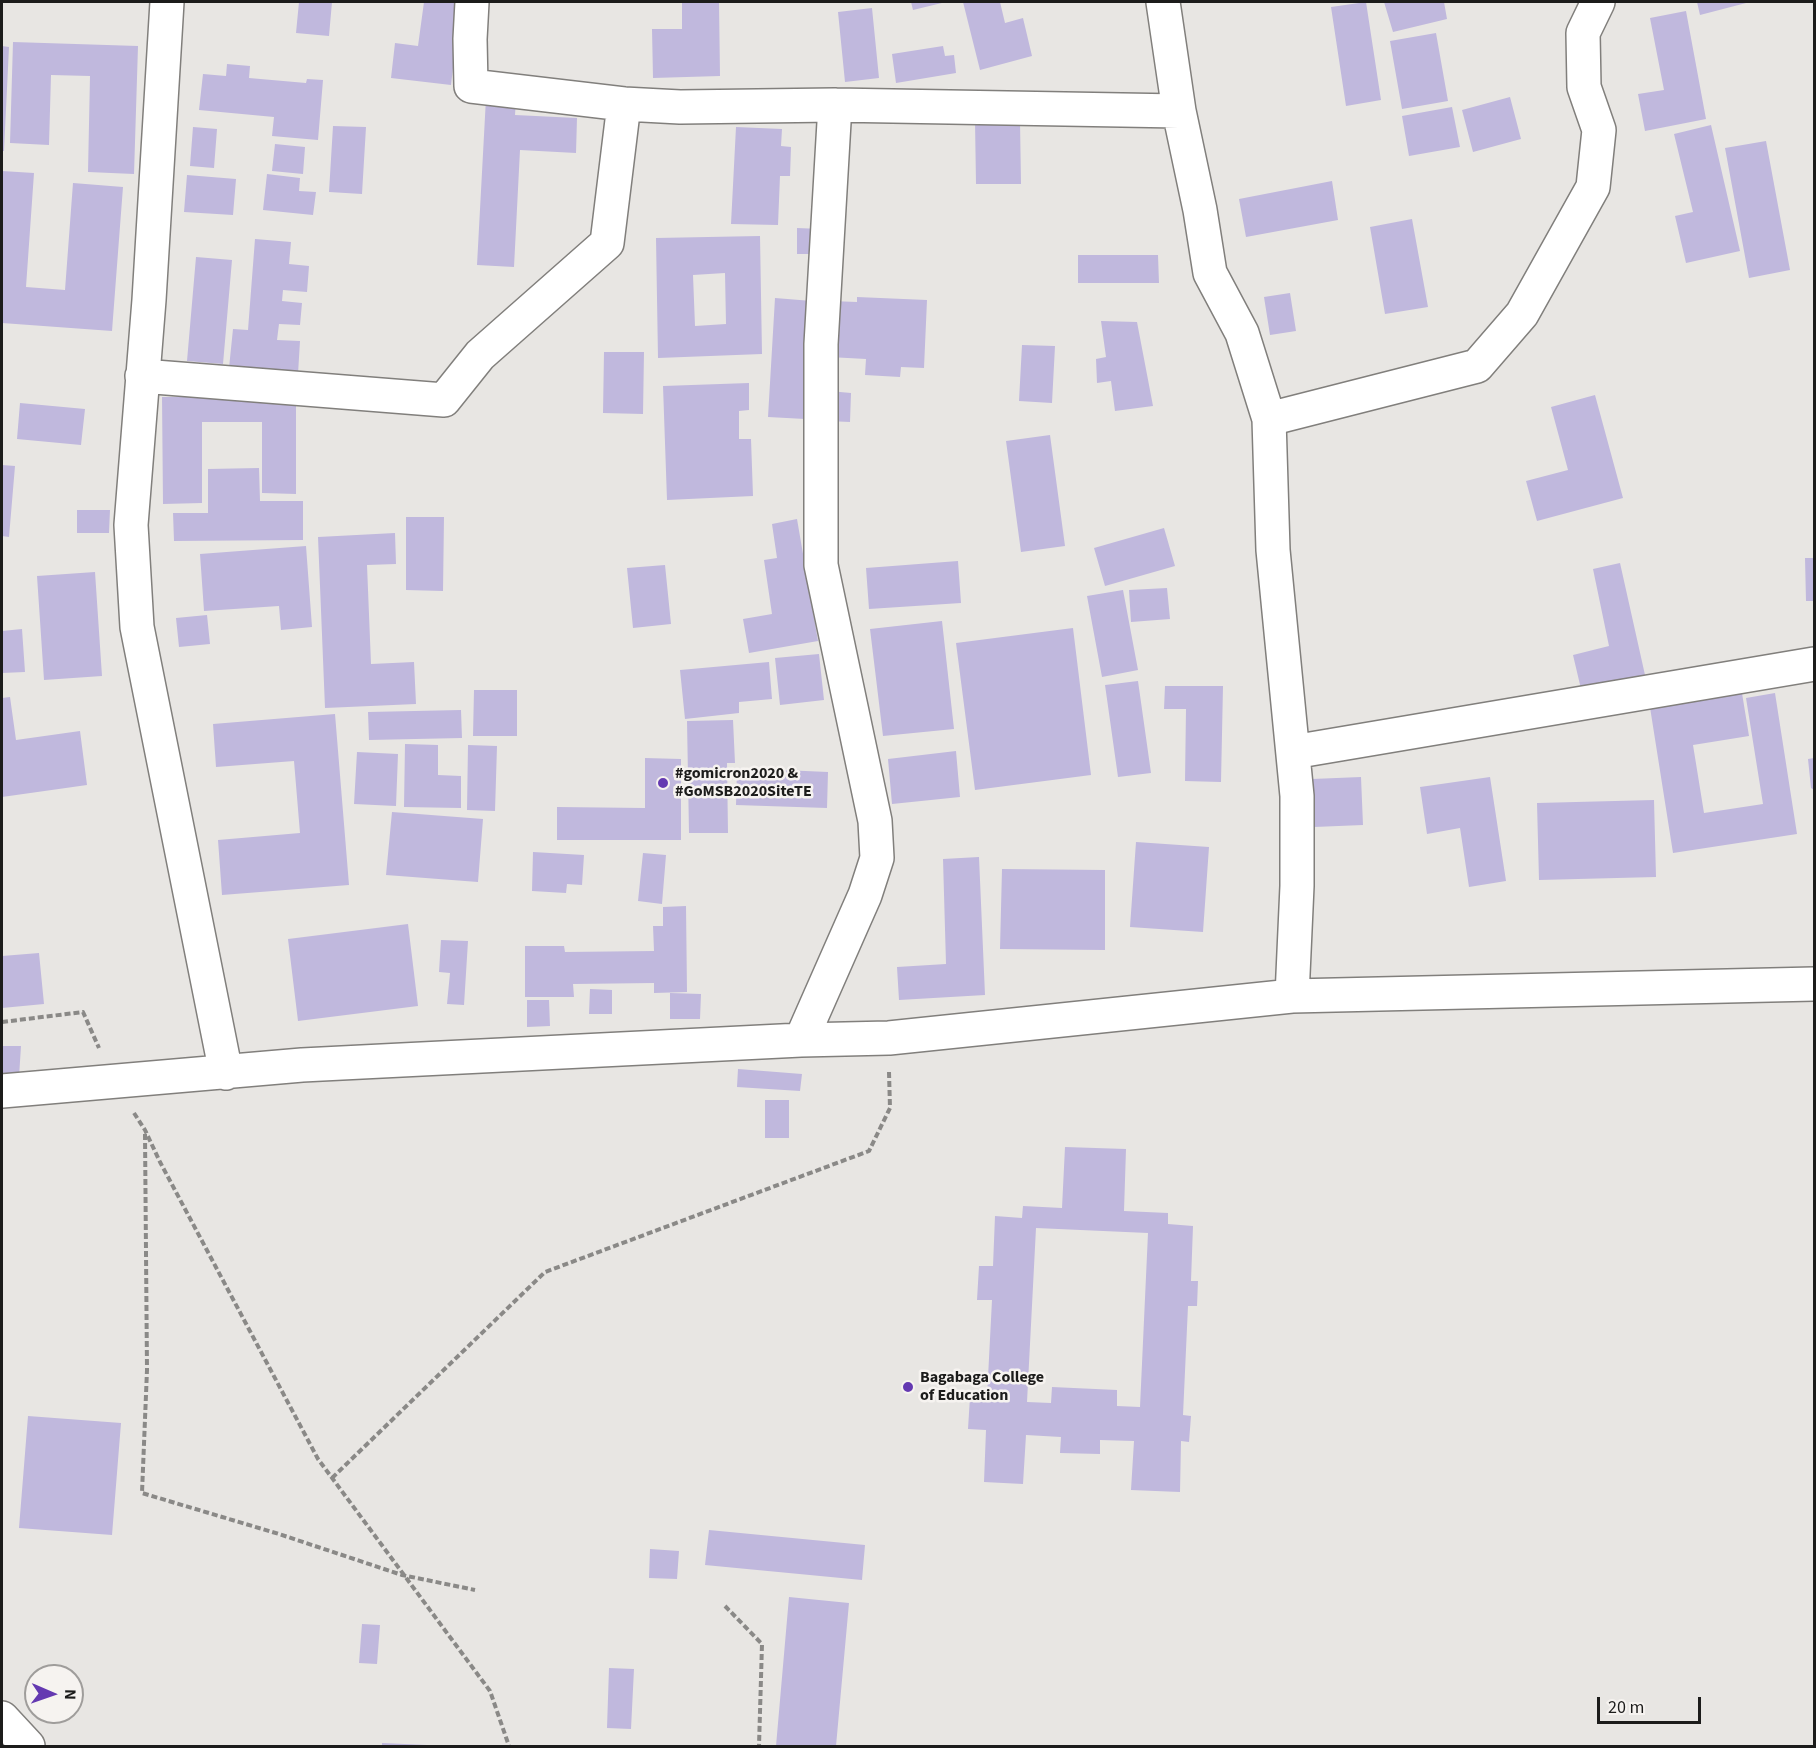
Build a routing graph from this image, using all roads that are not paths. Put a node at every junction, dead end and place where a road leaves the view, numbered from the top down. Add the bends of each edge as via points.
1 (167, 2) edge
2 (472, 2) edge
3 (1163, 2) edge
4 (1598, 2) edge
5 (624, 104) junction
6 (835, 105) junction
7 (1179, 111) junction
8 (142, 376) junction
9 (1269, 419) junction
10 (1815, 664) edge
11 (1293, 752) junction
12 (1815, 984) edge
13 (1292, 996) junction
14 (801, 1040) junction
15 (226, 1073) junction
16 (2, 1091) edge
17 (2, 1718) edge
18 (28, 1746) edge

1 - 8 street
2 - 5 street via 471,86
3 - 7 street
4 - 9 street via 1583,33 1584,87 1599,130 1593,187 1522,314 1477,366
5 - 6 street
5 - 8 street via 607,243 480,355 444,400
6 - 7 street
6 - 14 street via 821,344 821,565 874,821 877,858 865,895
7 - 9 street via 1210,273 1242,333
8 - 15 street via 131,525 137,627
9 - 11 street via 1274,550
10 - 11 street
11 - 13 street via 1297,886
12 - 13 street
13 - 14 street via 889,1038
14 - 15 street via 302,1065
15 - 16 street
17 - 18 street

